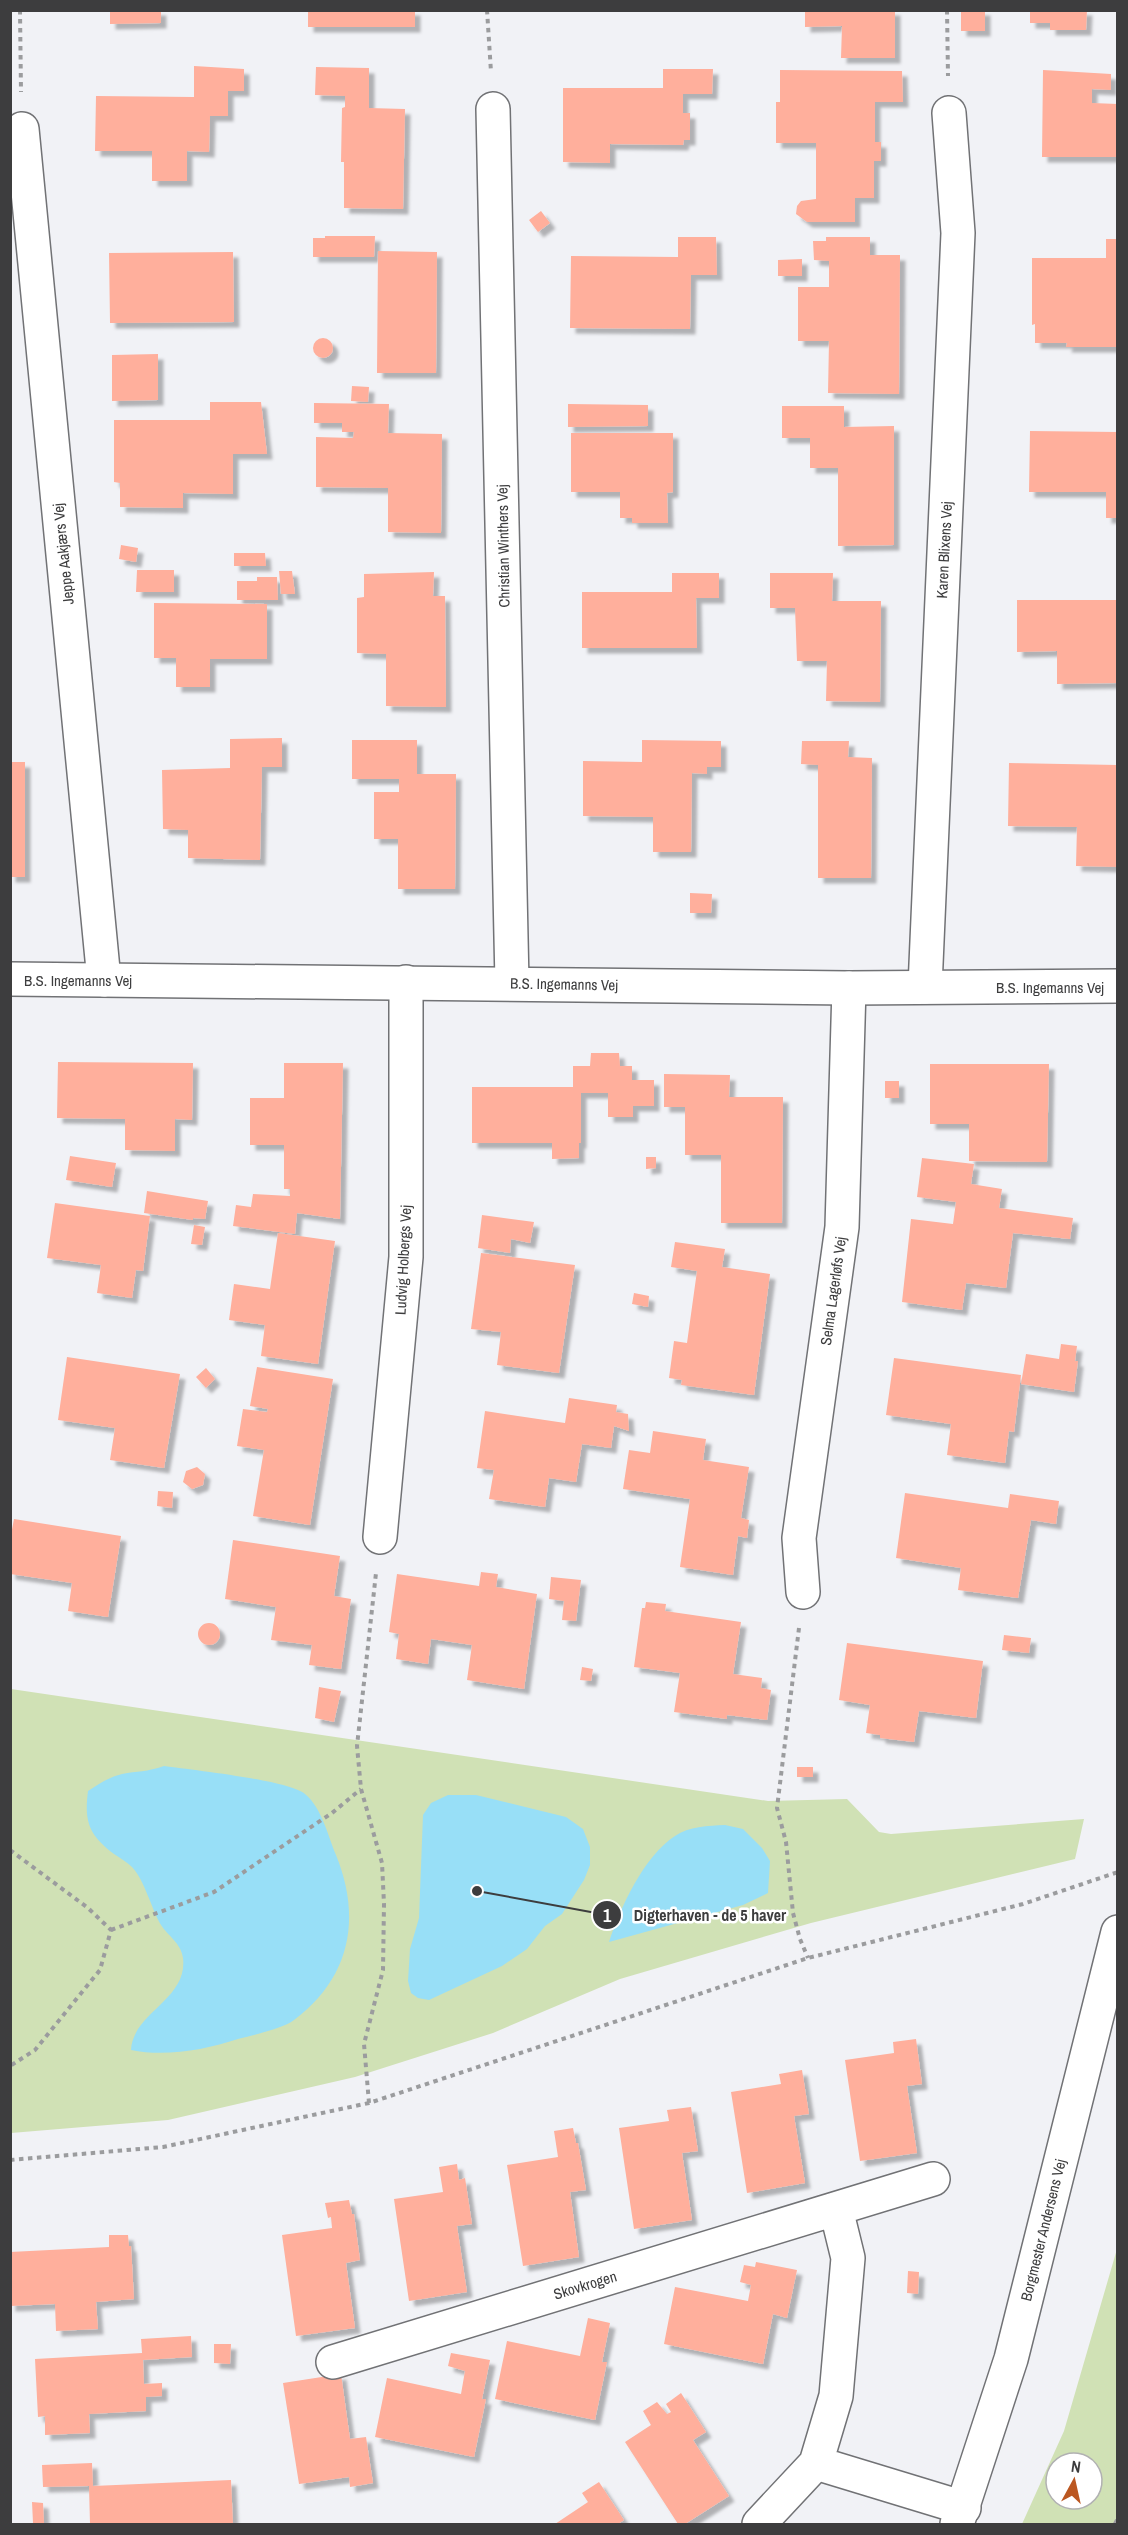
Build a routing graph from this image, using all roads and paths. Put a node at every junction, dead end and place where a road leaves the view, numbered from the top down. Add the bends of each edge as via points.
1 (20, 10) edge
2 (487, 10) edge
3 (948, 10) edge
4 (493, 109) joint
5 (949, 113) joint
6 (22, 129) joint
7 (10, 979) edge
8 (104, 980) junction
9 (406, 982) junction
10 (512, 983) junction
11 (1118, 986) edge
12 (925, 987) junction
13 (849, 988) junction
14 (380, 1537) joint
15 (803, 1592) joint
16 (362, 1789) junction
17 (10, 1850) edge
18 (1118, 1872) edge
19 (111, 1930) junction
20 (1118, 1932) edge
21 (808, 1959) junction
22 (10, 2066) edge
23 (369, 2103) junction
24 (10, 2160) edge
25 (933, 2179) dead end
26 (836, 2209) junction
27 (333, 2362) dead end
28 (816, 2463) junction
29 (960, 2516) edge
30 (1118, 2518) edge
31 (759, 2524) edge
32 (1115, 2524) edge

1 - 6 path
2 - 4 path
3 - 5 path
4 - 10 street, Christian Winthers Vej
5 - 12 street, Karen Blixens Vej via 958,233
6 - 8 street, Jeppe Aakjærs Vej
7 - 8 street, B.S. Ingemanns Vej
8 - 9 street, B.S. Ingemanns Vej
9 - 10 street, B.S. Ingemanns Vej
9 - 14 street, Ludvig Holbergs Vej via 406,1257
10 - 13 street, B.S. Ingemanns Vej
11 - 12 street, B.S. Ingemanns Vej
12 - 13 street, B.S. Ingemanns Vej
13 - 15 street, Selma Lagerløfs Vej via 842,1227 799,1538
14 - 16 path via 357,1746
15 - 21 path via 777,1808 786,1842 793,1912
16 - 19 path via 214,1892
16 - 23 path via 381,1863 384,1904 383,1970 364,2044
17 - 19 path
18 - 21 path via 1023,1904
19 - 22 path via 100,1970 35,2050
20 - 29 street, Borgmester Andersens Vej via 1011,2360
21 - 23 path
23 - 24 path via 163,2147
25 - 26 street, Skovkrogen
26 - 27 street, Skovkrogen
26 - 28 street via 848,2258 836,2396
28 - 29 street
28 - 31 street
30 - 32 path

